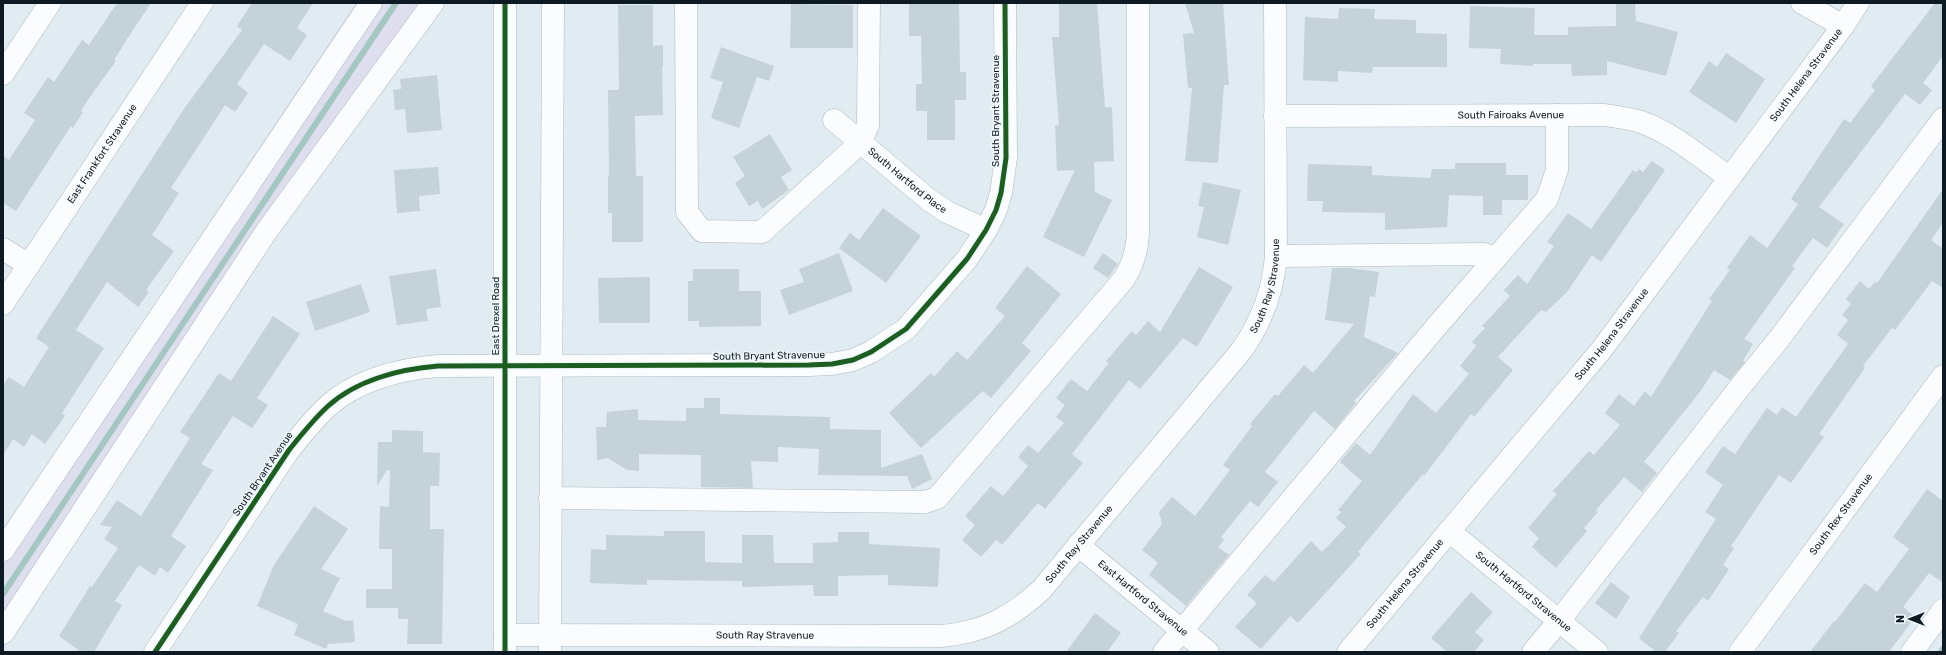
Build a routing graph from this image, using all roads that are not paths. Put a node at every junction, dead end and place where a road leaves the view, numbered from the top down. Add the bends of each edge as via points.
1 (50, 3) edge
2 (202, 3) edge
3 (371, 3) edge
4 (433, 3) edge
5 (505, 3) edge
6 (553, 3) edge
7 (686, 3) edge
8 (869, 3) edge
9 (1005, 3) edge
10 (1138, 3) edge
11 (1275, 3) edge
12 (1802, 3) edge
13 (1858, 3) edge
14 (1843, 26) junction
15 (3, 74) edge
16 (1557, 115) junction
17 (1275, 116) junction
18 (1943, 119) edge
19 (834, 120) dead end
20 (861, 142) junction
21 (1730, 178) junction
22 (986, 230) junction
23 (3, 249) edge
24 (1276, 256) junction
25 (1496, 258) junction
26 (29, 265) junction
27 (3, 304) edge
28 (505, 366) junction
29 (551, 366) junction
30 (1943, 376) edge
31 (550, 498) junction
32 (1449, 531) junction
33 (1078, 545) junction
34 (3, 550) edge
35 (1943, 610) edge
36 (1559, 621) junction
37 (1182, 631) junction
38 (3, 633) edge
39 (550, 643) edge
40 (505, 644) edge
41 (155, 652) edge
42 (1164, 652) edge
43 (1208, 652) edge
44 (1348, 652) edge
45 (1533, 652) edge
46 (1597, 652) edge
47 (1740, 652) edge
48 (1912, 652) edge

1 - 15 street
2 - 26 street, East Frankfort Stravenue
3 - 34 street
4 - 38 street via 266,232
5 - 28 street, East Drexel Road
6 - 29 street
7 - 20 street via 687,212 702,231 762,232
8 - 20 street via 868,125
9 - 22 street, South Bryant Stravenue via 1006,158 1001,193
10 - 31 street via 1138,234 1134,260 1124,279 937,498 924,502
11 - 17 street, South Ray Stravenue
12 - 14 street
13 - 14 street, South Helena Stravenue
14 - 21 street, South Helena Stravenue
16 - 17 street, South Fairoaks Avenue
16 - 21 street, South Fairoaks Avenue via 1605,115 1642,122 1676,140
16 - 25 street via 1557,170 1547,198
17 - 24 street, South Ray Stravenue
18 - 36 street via 1779,339
19 - 20 street, South Hartford Place
20 - 22 street, South Hartford Place via 929,200 947,212
21 - 32 street, South Helena Stravenue via 1602,349
22 - 29 street, South Bryant Stravenue via 967,259 906,329 871,352 853,360 809,365
23 - 26 street
24 - 25 street via 1484,254
24 - 33 street, South Ray Stravenue via 1268,302 1252,337
25 - 37 street
26 - 27 street, East Frankfort Stravenue
28 - 29 street, South Bryant Stravenue
28 - 40 street, East Drexel Road
28 - 41 street, South Bryant Avenue via 438,366 401,371 372,380 329,405 289,450
29 - 31 street
30 - 47 street, South Rex Stravenue
31 - 39 street
32 - 36 street, South Hartford Stravenue
32 - 44 street, South Helena Stravenue
33 - 37 street, East Hartford Stravenue
33 - 39 street, South Ray Stravenue via 1029,601 999,622 962,634
35 - 48 street
36 - 45 street
36 - 46 street, South Hartford Stravenue
37 - 42 street
37 - 43 street, East Hartford Stravenue
39 - 40 street, South Ray Stravenue

